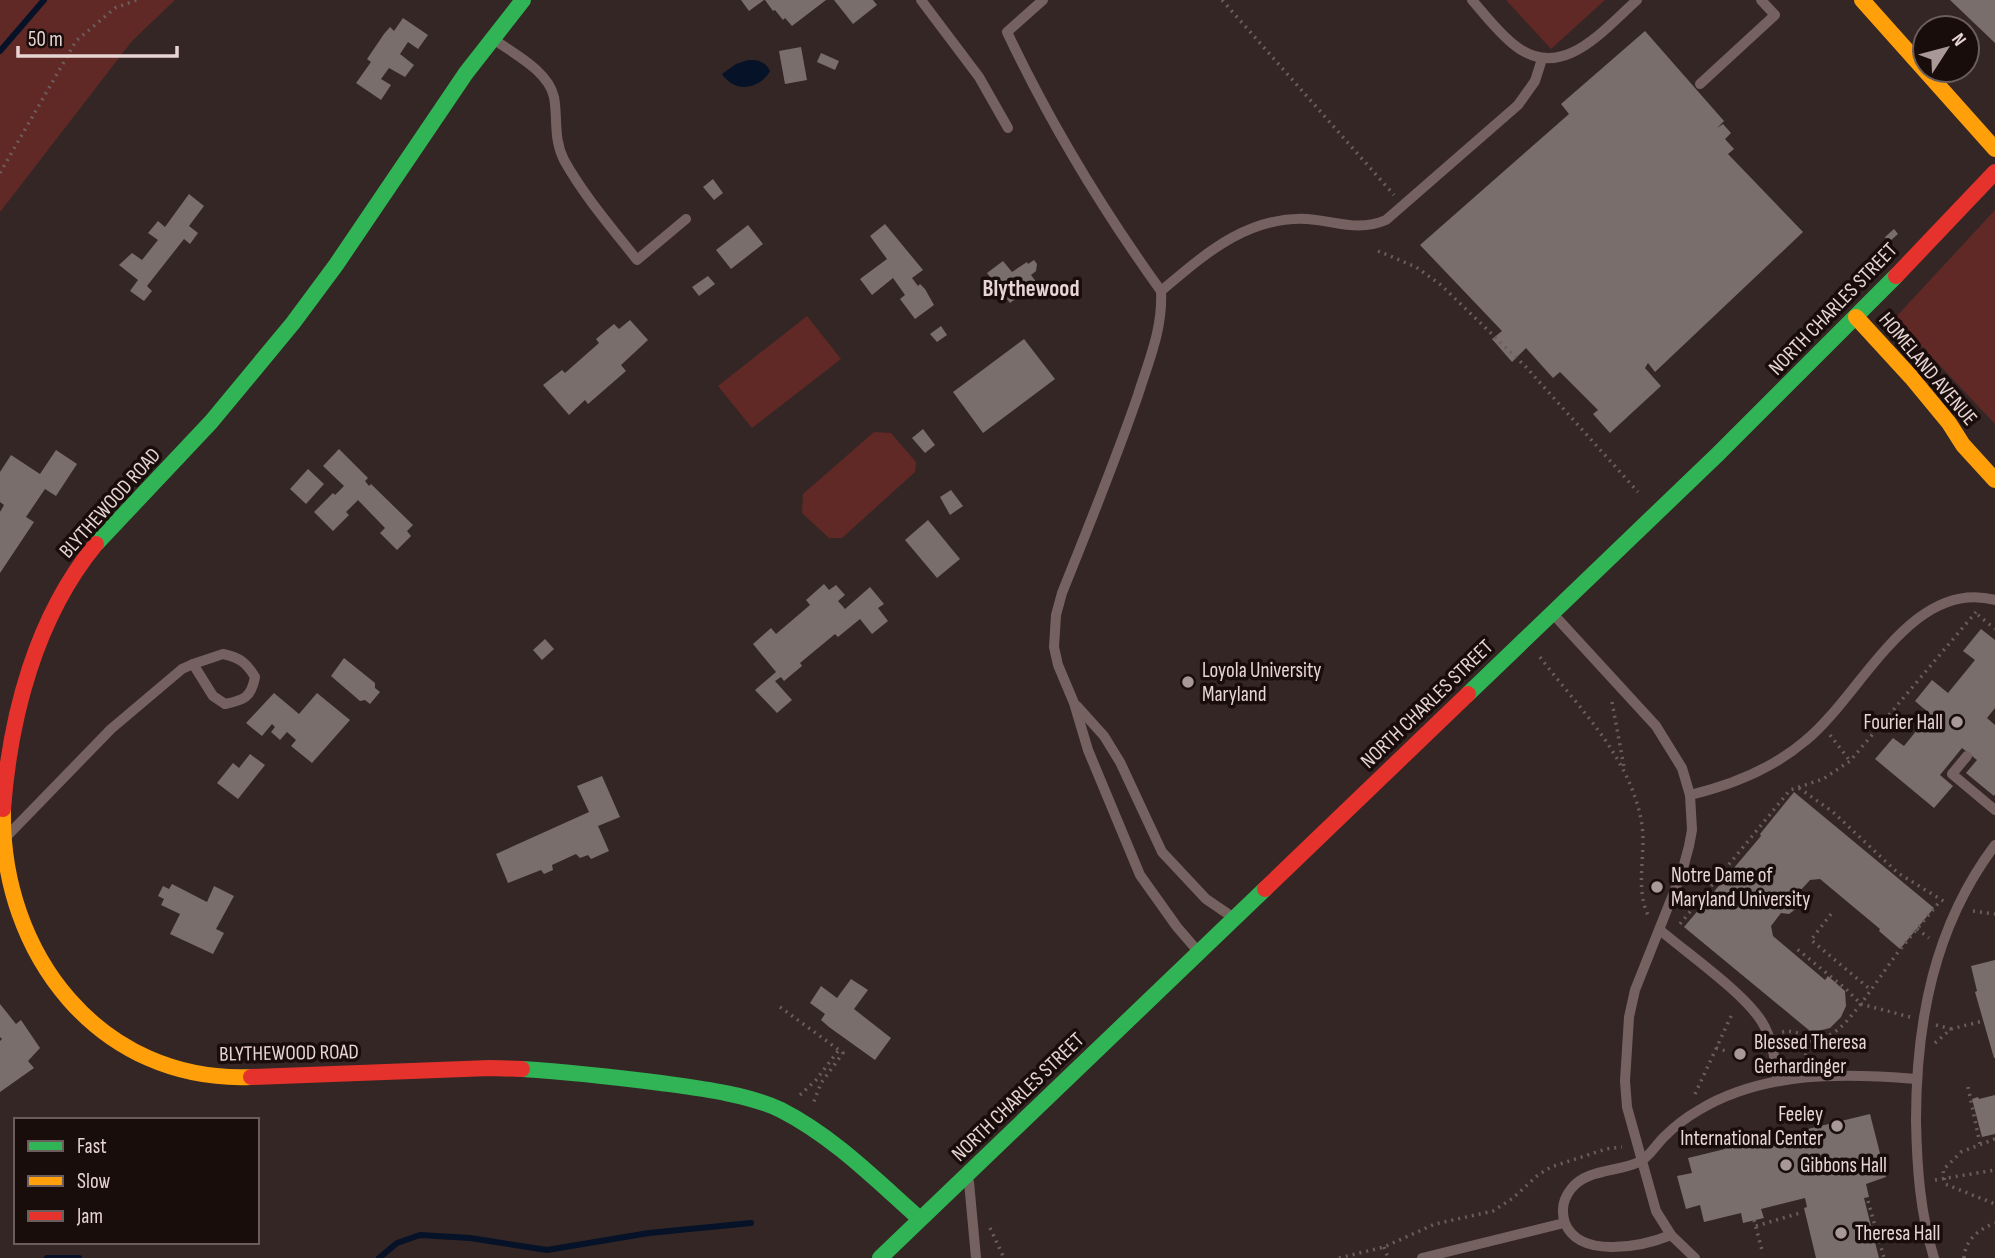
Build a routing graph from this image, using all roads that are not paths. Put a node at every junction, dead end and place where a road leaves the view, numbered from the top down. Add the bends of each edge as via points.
1 (523, 0) edge
2 (922, 0) edge
3 (1043, 0) edge
4 (1472, 0) edge
5 (1637, 0) edge
6 (1761, 0) edge
7 (1862, 0) edge
8 (492, 38) junction
9 (1542, 59) junction
10 (1700, 84) dead end
11 (1008, 128) dead end
12 (1995, 149) edge
13 (1995, 172) edge
14 (686, 219) dead end
15 (1161, 290) junction
16 (1856, 317) junction
17 (1995, 480) edge
18 (1992, 599) edge
19 (1553, 614) junction
20 (193, 664) junction
21 (1074, 703) junction
22 (1968, 756) dead end
23 (1690, 795) junction
24 (1995, 810) edge
25 (3, 840) junction
26 (1995, 845) edge
27 (1234, 918) junction
28 (1660, 930) junction
29 (1199, 952) junction
30 (1916, 1079) junction
31 (1777, 1081) junction
32 (1642, 1161) junction
33 (968, 1173) junction
34 (920, 1219) junction
35 (1564, 1223) junction
36 (1671, 1235) junction
37 (880, 1258) edge
38 (976, 1258) edge
39 (1422, 1258) edge
40 (1695, 1258) edge
41 (1934, 1258) edge

1 - 8 street, BLYTHEWOOD ROAD
2 - 11 lane via 979,77
3 - 15 lane via 1007,32 1074,160
4 - 9 lane via 1510,42
5 - 9 lane via 1581,48
6 - 10 lane via 1775,15
7 - 12 street
8 - 14 lane via 546,79 553,95 558,146 589,199 637,261
8 - 25 street, BLYTHEWOOD ROAD via 274,347 109,529 62,593 17,710 6,778
9 - 15 lane via 1535,81 1518,105 1386,220 1373,226 1345,226 1307,219 1248,229 1213,248
13 - 16 street, NORTH CHARLES STREET
15 - 21 lane via 1162,311 1152,354 1056,615 1054,647
16 - 17 street, HOMELAND AVENUE
16 - 19 street, NORTH CHARLES STREET
18 - 23 lane via 1971,596 1944,602 1914,620 1805,741 1758,771
19 - 23 lane via 1656,726 1682,768
19 - 27 street, NORTH CHARLES STREET
20 - 20 lane via 223,654 237,656 255,677 253,690 242,700 225,704 213,695
20 - 25 lane via 111,729
21 - 27 lane via 1120,762 1162,852 1206,899
21 - 29 lane via 1088,750 1140,876
22 - 24 lane via 1952,774
23 - 28 lane via 1689,846
25 - 34 street, BLYTHEWOOD ROAD via 22,921 59,992 110,1040 154,1062 200,1075 240,1078 463,1068 565,1071 700,1087 778,1109 810,1127 860,1164
26 - 30 lane via 1962,895 1938,952 1924,1008
27 - 29 street, NORTH CHARLES STREET
28 - 31 lane via 1762,1022
28 - 32 lane via 1629,1017 1627,1107
29 - 33 street, NORTH CHARLES STREET
30 - 31 lane
30 - 41 lane via 1918,1182
31 - 32 lane via 1723,1097 1693,1113
32 - 35 lane via 1573,1186 1562,1208
32 - 36 lane via 1656,1210
33 - 34 street, NORTH CHARLES STREET
33 - 38 lane
34 - 37 street, NORTH CHARLES STREET
35 - 36 lane via 1579,1246 1605,1252 1643,1246
35 - 39 lane
36 - 40 lane

